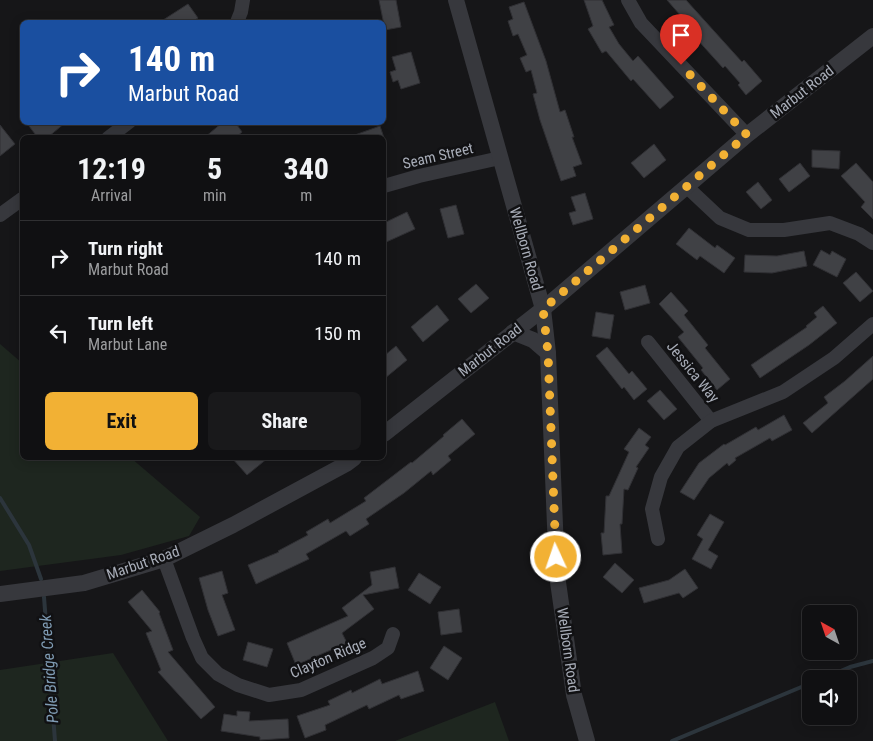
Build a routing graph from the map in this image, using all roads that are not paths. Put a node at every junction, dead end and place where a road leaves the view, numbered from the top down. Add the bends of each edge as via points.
1 (243, 0) edge
2 (456, 0) edge
3 (628, 0) edge
4 (238, 20) edge
5 (873, 36) edge
6 (125, 125) edge
7 (112, 135) edge
8 (747, 135) junction
9 (500, 158) junction
10 (386, 185) edge
11 (688, 187) junction
12 (20, 200) edge
13 (0, 215) edge
14 (873, 243) edge
15 (543, 309) junction
16 (873, 324) edge
17 (512, 332) junction
18 (648, 342) dead end
19 (548, 353) junction
20 (711, 421) junction
21 (386, 432) edge
22 (351, 460) edge
23 (658, 540) dead end
24 (164, 559) junction
25 (0, 594) edge
26 (393, 634) dead end
27 (587, 741) edge

1 - 4 street
2 - 9 street, Wellborn Road
3 - 8 street via 641,23
5 - 8 street, Marbut Road
6 - 7 street
8 - 11 street, Marbut Road
9 - 10 street, Seam Street
9 - 15 street, Wellborn Road
11 - 14 street via 720,218 748,230 784,230 830,223
11 - 15 street, Marbut Road
12 - 13 street
15 - 17 street, Marbut Road
15 - 19 street, Wellborn Road
16 - 20 street via 834,358 783,392
17 - 19 street via 533,340
17 - 21 street, Marbut Road
18 - 20 street, Jessica Way
19 - 27 street, Wellborn Road via 557,574 574,694
20 - 23 street via 678,447 661,476 652,509
22 - 24 street, Marbut Road via 234,526
24 - 25 street, Marbut Road via 84,583
24 - 26 street, Clayton Ridge via 202,658 218,674 238,685 269,695 302,690 373,658 388,648

